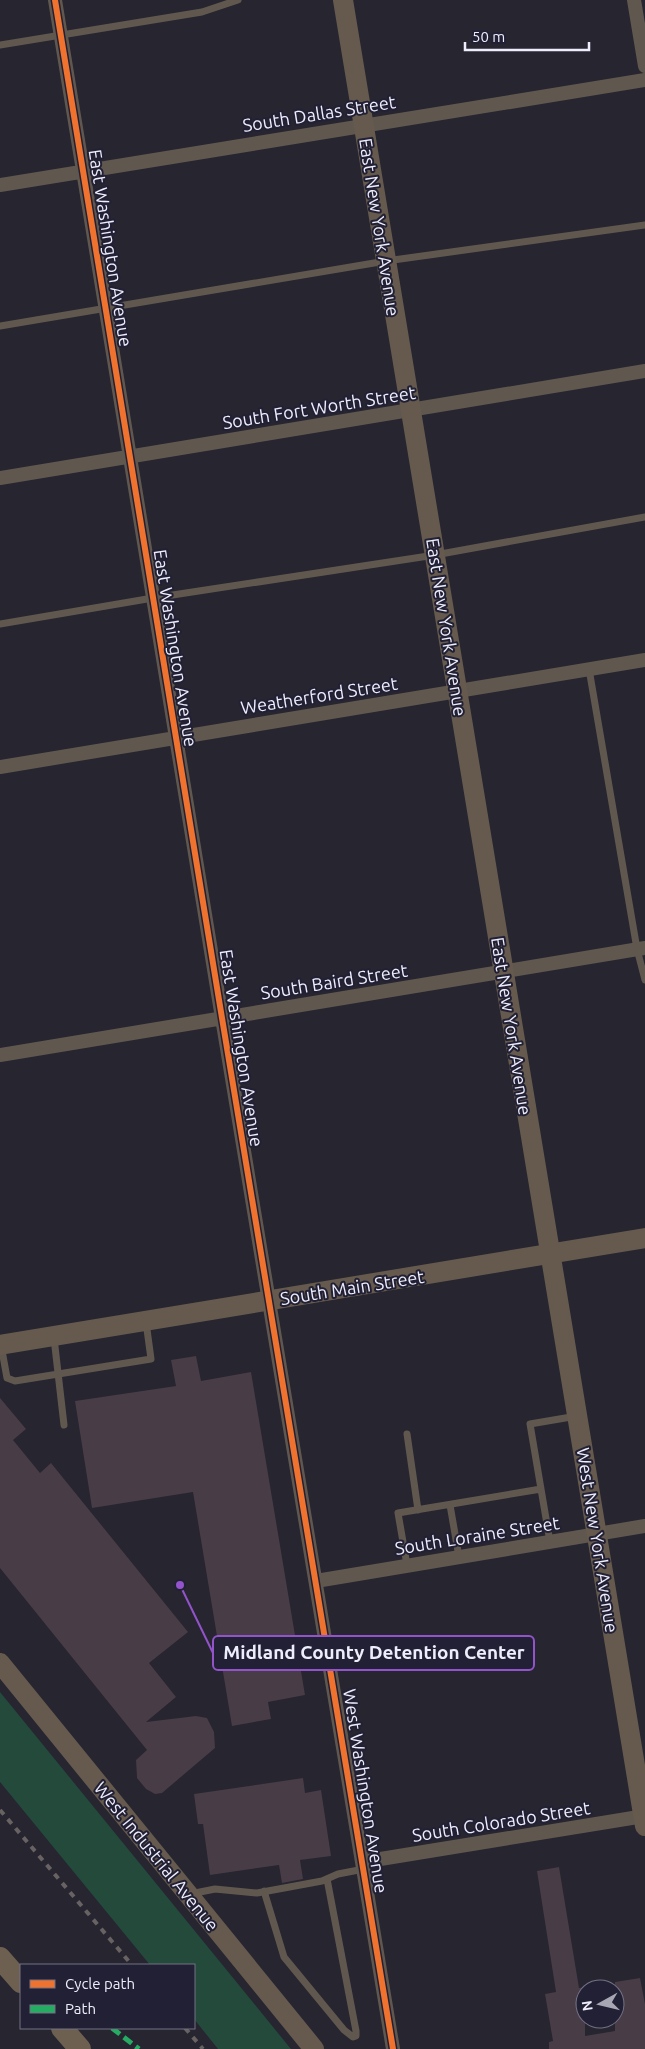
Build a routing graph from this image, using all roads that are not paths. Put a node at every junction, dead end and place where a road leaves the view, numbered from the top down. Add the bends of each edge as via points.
1 (55, 0) edge
2 (238, 0) edge
3 (343, 0) edge
4 (634, 0) edge
5 (61, 35) junction
6 (0, 45) edge
7 (645, 66) edge
8 (645, 80) edge
9 (363, 124) junction
10 (83, 171) junction
11 (0, 185) edge
12 (645, 225) edge
13 (386, 261) junction
14 (106, 308) junction
15 (0, 326) edge
16 (645, 372) edge
17 (411, 410) junction
18 (130, 457) junction
19 (0, 478) edge
20 (645, 517) edge
21 (435, 555) junction
22 (153, 598) junction
23 (0, 624) edge
24 (645, 660) edge
25 (589, 669) junction
26 (457, 691) junction
27 (176, 738) junction
28 (0, 767) edge
29 (641, 949) edge
30 (503, 972) junction
31 (645, 980) edge
32 (222, 1018) junction
33 (0, 1055) edge
34 (645, 1238) edge
35 (550, 1254) junction
36 (269, 1301) junction
37 (146, 1321) junction
38 (54, 1336) junction
39 (1, 1345) edge
40 (58, 1374) junction
41 (577, 1416) junction
42 (64, 1425) dead end
43 (407, 1434) dead end
44 (541, 1489) junction
45 (450, 1505) junction
46 (418, 1510) junction
47 (645, 1526) edge
48 (597, 1534) junction
49 (550, 1542) junction
50 (459, 1557) junction
51 (407, 1565) junction
52 (316, 1581) junction
53 (0, 1663) edge
54 (644, 1820) edge
55 (363, 1866) junction
56 (327, 1879) junction
57 (264, 1892) junction
58 (188, 1894) junction
59 (0, 1958) edge
60 (20, 1981) edge
61 (63, 2029) edge
62 (80, 2049) edge
63 (314, 2049) edge
64 (394, 2049) edge

1 - 5 street, East Washington Avenue
2 - 5 lane via 202,12
3 - 9 street, East New York Avenue
4 - 7 street
5 - 6 lane
5 - 10 street, East Washington Avenue
8 - 9 street, South Dallas Street
9 - 10 street, South Dallas Street
9 - 13 street, East New York Avenue
10 - 11 street, South Dallas Street
10 - 14 street, East Washington Avenue
12 - 13 lane
13 - 14 lane
13 - 17 street, East New York Avenue
14 - 15 lane
14 - 18 street, East Washington Avenue
16 - 17 street, South Fort Worth Street
17 - 18 street, South Fort Worth Street
17 - 21 street, East New York Avenue
18 - 19 street, South Fort Worth Street
18 - 22 street, East Washington Avenue
20 - 21 lane
21 - 22 lane
21 - 26 street, East New York Avenue
22 - 23 lane
22 - 27 street, East Washington Avenue
24 - 25 street, Weatherford Street
25 - 26 street, Weatherford Street
25 - 29 lane
26 - 27 street, Weatherford Street
26 - 30 street, East New York Avenue
27 - 28 street, Weatherford Street
27 - 32 street, East Washington Avenue
29 - 30 street, South Baird Street
29 - 31 lane
30 - 32 street, South Baird Street
30 - 35 street, East New York Avenue
32 - 33 street, South Baird Street
32 - 36 street, East Washington Avenue
34 - 35 street, South Main Street
35 - 36 street, South Main Street
35 - 41 street, West New York Avenue
36 - 37 street, South Main Street
36 - 52 street, West Washington Avenue
37 - 38 street, South Main Street
37 - 40 lane via 151,1359
38 - 39 street, South Main Street
38 - 40 lane
39 - 40 lane via 7,1378 15,1381
40 - 42 lane
41 - 44 lane via 530,1424
41 - 48 street, West New York Avenue
43 - 46 lane
44 - 45 lane
44 - 49 lane
45 - 46 lane
45 - 50 lane
46 - 51 lane via 398,1514
47 - 48 street, South Loraine Street
48 - 49 street, South Loraine Street
48 - 54 street, West New York Avenue
49 - 50 street, South Loraine Street
50 - 51 street, South Loraine Street
51 - 52 street, South Loraine Street
52 - 55 street, West Washington Avenue
53 - 58 street, West Industrial Avenue
54 - 55 street, South Colorado Street
55 - 56 lane
55 - 64 street, West Washington Avenue
56 - 57 lane
56 - 57 lane via 356,2031 353,2037 284,1957
57 - 58 lane via 215,1889
58 - 63 street, West Industrial Avenue
59 - 60 main road
61 - 62 main road

